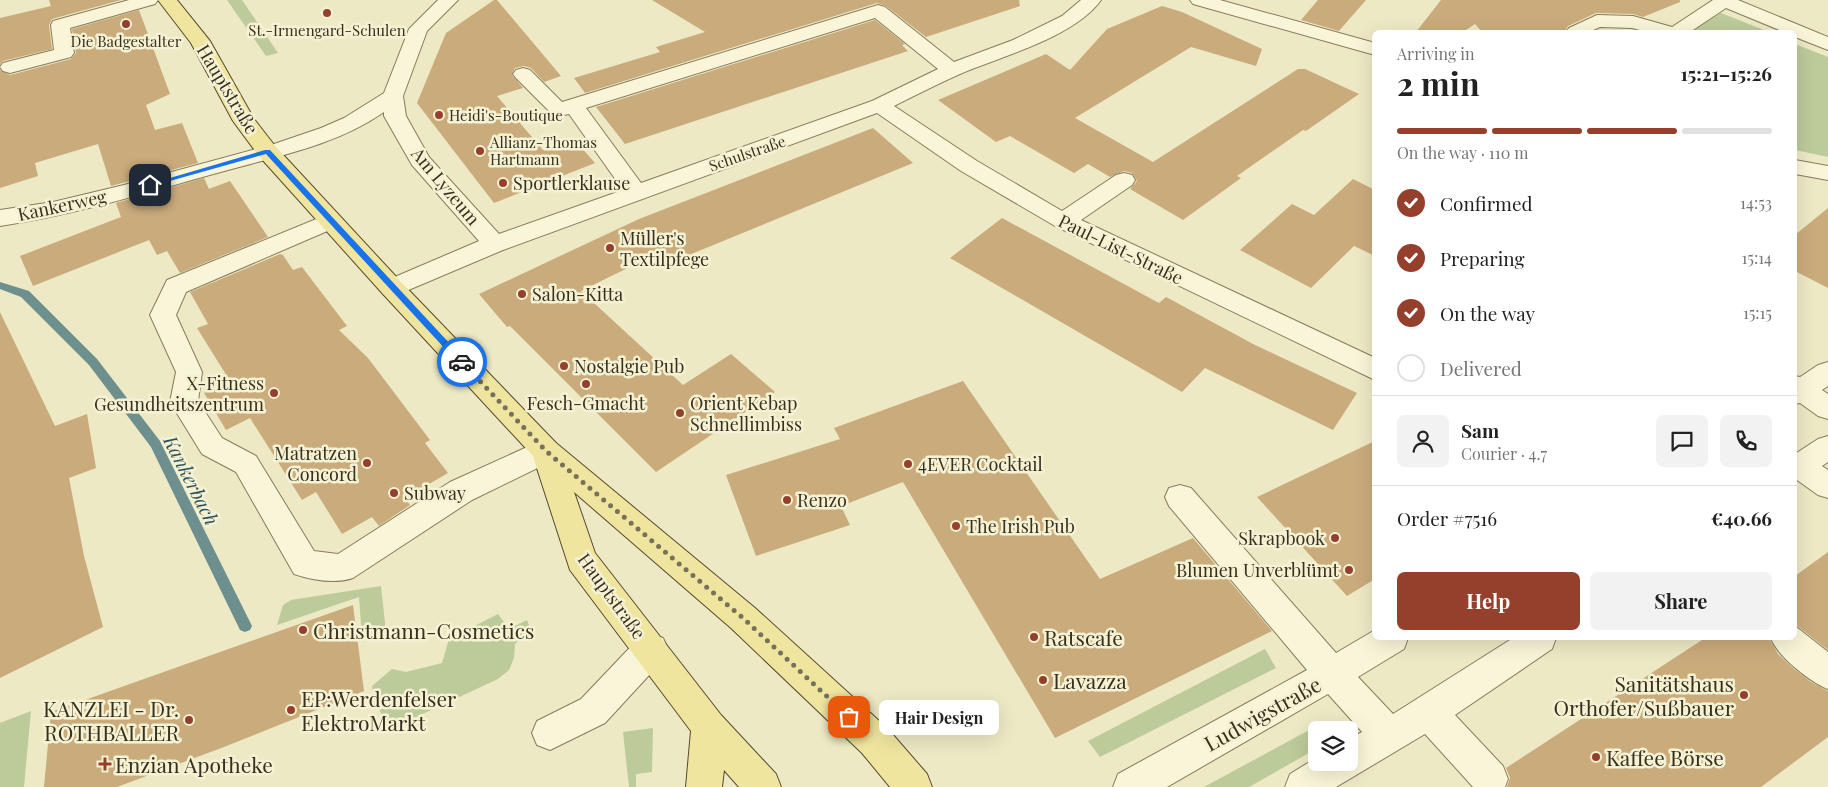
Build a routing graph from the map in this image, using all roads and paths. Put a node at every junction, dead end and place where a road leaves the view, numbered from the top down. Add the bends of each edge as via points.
1 (149, 0) edge
2 (167, 0) edge
3 (449, 0) edge
4 (1092, 0) edge
5 (1199, 0) edge
6 (1723, 1) edge
7 (1580, 30) edge
8 (1660, 30) edge
9 (1681, 30) edge
10 (1794, 30) edge
11 (1797, 31) edge
12 (1828, 44) edge
13 (1372, 48) edge
14 (10, 67) dead end
15 (952, 70) junction
16 (523, 74) dead end
17 (393, 96) junction
18 (573, 105) junction
19 (879, 105) junction
20 (267, 151) junction
21 (1797, 167) edge
22 (1828, 173) edge
23 (1124, 180) dead end
24 (636, 192) junction
25 (0, 218) edge
26 (331, 221) junction
27 (1063, 221) junction
28 (495, 244) junction
29 (392, 288) junction
30 (1372, 369) edge
31 (1828, 372) edge
32 (1797, 390) edge
33 (1828, 408) edge
34 (1828, 447) edge
35 (546, 451) junction
36 (1798, 468) edge
37 (1828, 486) edge
38 (1180, 497) dead end
39 (1389, 640) edge
40 (1537, 640) edge
41 (1788, 640) edge
42 (651, 649) junction
43 (1828, 673) edge
44 (1332, 674) junction
45 (1428, 712) junction
46 (709, 727) junction
47 (550, 733) dead end
48 (1389, 735) junction
49 (1358, 754) edge
50 (1329, 771) edge
51 (1490, 778) dead end
52 (704, 787) edge
53 (763, 787) edge
54 (914, 787) edge
55 (1131, 787) edge
56 (1303, 787) edge

1 - 14 street via 60,26 64,53
2 - 20 main road, Hauptstraße via 200,41 244,121
3 - 17 street via 418,29
4 - 15 street, Schulstraße via 1069,20 1020,44
5 - 13 street
6 - 9 street
6 - 10 street
7 - 8 street via 1597,21 1633,22
11 - 12 street
15 - 18 street via 878,11
15 - 19 street, Schulstraße
16 - 18 street via 560,110
17 - 20 street via 373,112 326,136
17 - 28 street, Am Lyzeum via 395,116 420,160
18 - 24 street
19 - 24 street, Schulstraße
19 - 27 street, Paul-List-Straße via 940,148
20 - 25 street, Kankerweg via 100,198
20 - 26 main road, Hauptstraße
21 - 22 street
23 - 27 street
24 - 28 street, Schulstraße
26 - 29 main road, Hauptstraße
26 - 35 street via 176,286 163,315 189,372 184,402 212,446 246,464 304,564 342,568 460,491
27 - 30 street, Paul-List-Straße
28 - 29 street, Schulstraße
29 - 35 main road, Hauptstraße
31 - 32 street
32 - 33 street
34 - 36 street
35 - 42 main road, Hauptstraße via 580,560
35 - 54 main road via 750,625 876,741
36 - 37 street
38 - 44 street
39 - 44 street, Ludwigstraße
40 - 45 street
41 - 43 street
42 - 46 main road, Hauptstraße
42 - 47 street via 593,711
44 - 48 street
44 - 55 street, Ludwigstraße
45 - 48 street
45 - 51 street
46 - 52 main road
46 - 53 main road, Hauptstraße
48 - 49 street
50 - 56 street

